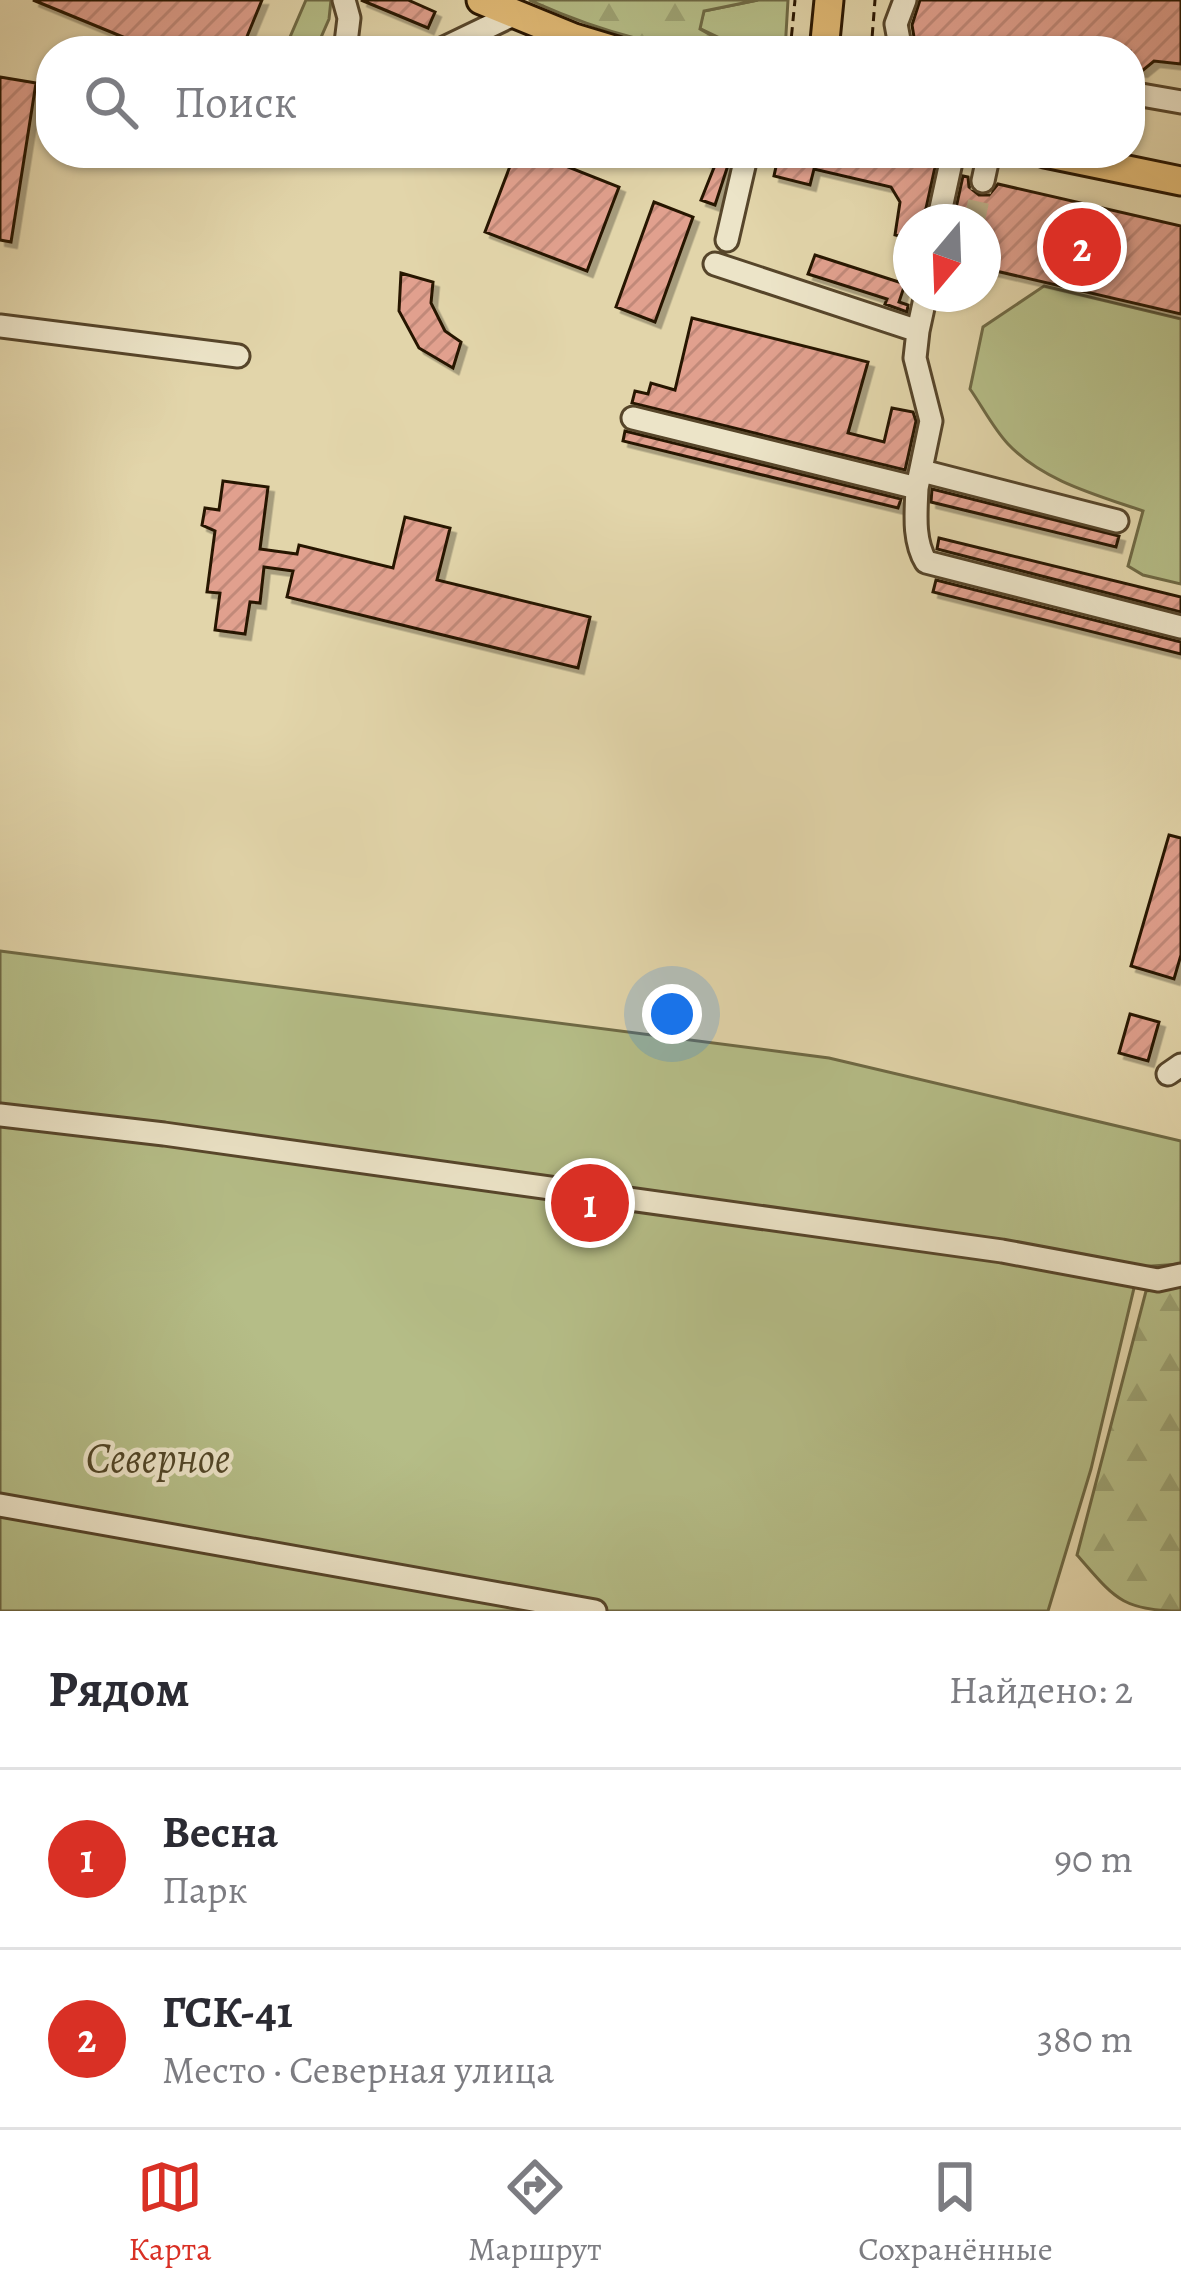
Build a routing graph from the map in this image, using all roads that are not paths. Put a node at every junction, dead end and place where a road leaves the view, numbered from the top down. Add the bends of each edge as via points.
1 (344, 0) edge
2 (481, 0) edge
3 (829, 0) edge
4 (905, 0) edge
5 (515, 14) junction
6 (347, 36) edge
7 (469, 36) edge
8 (576, 36) edge
9 (825, 36) edge
10 (898, 36) edge
11 (1145, 96) edge
12 (1181, 102) edge
13 (744, 168) edge
14 (946, 168) edge
15 (986, 168) edge
16 (1118, 168) edge
17 (983, 181) tunnel mouth
18 (1181, 181) edge
19 (941, 204) edge
20 (727, 240) dead end
21 (715, 264) dead end
22 (922, 312) edge
23 (0, 326) edge
24 (918, 331) junction
25 (238, 356) dead end
26 (633, 418) dead end
27 (920, 480) junction
28 (1117, 521) dead end
29 (1181, 627) edge
30 (0, 1115) edge
31 (1181, 1275) edge
32 (0, 1505) edge
33 (596, 1611) edge

1 - 6 lane
2 - 5 main road
3 - 9 main road
4 - 10 lane
5 - 7 lane
5 - 8 main road
11 - 12 lane
13 - 20 lane
14 - 19 lane
15 - 17 lane
16 - 18 main road
21 - 24 lane
22 - 24 lane
23 - 25 lane
24 - 27 lane via 915,358 931,421
26 - 27 lane
27 - 28 lane
27 - 29 lane via 916,524 926,562
30 - 31 lane via 1002,1251 1158,1280
32 - 33 lane

